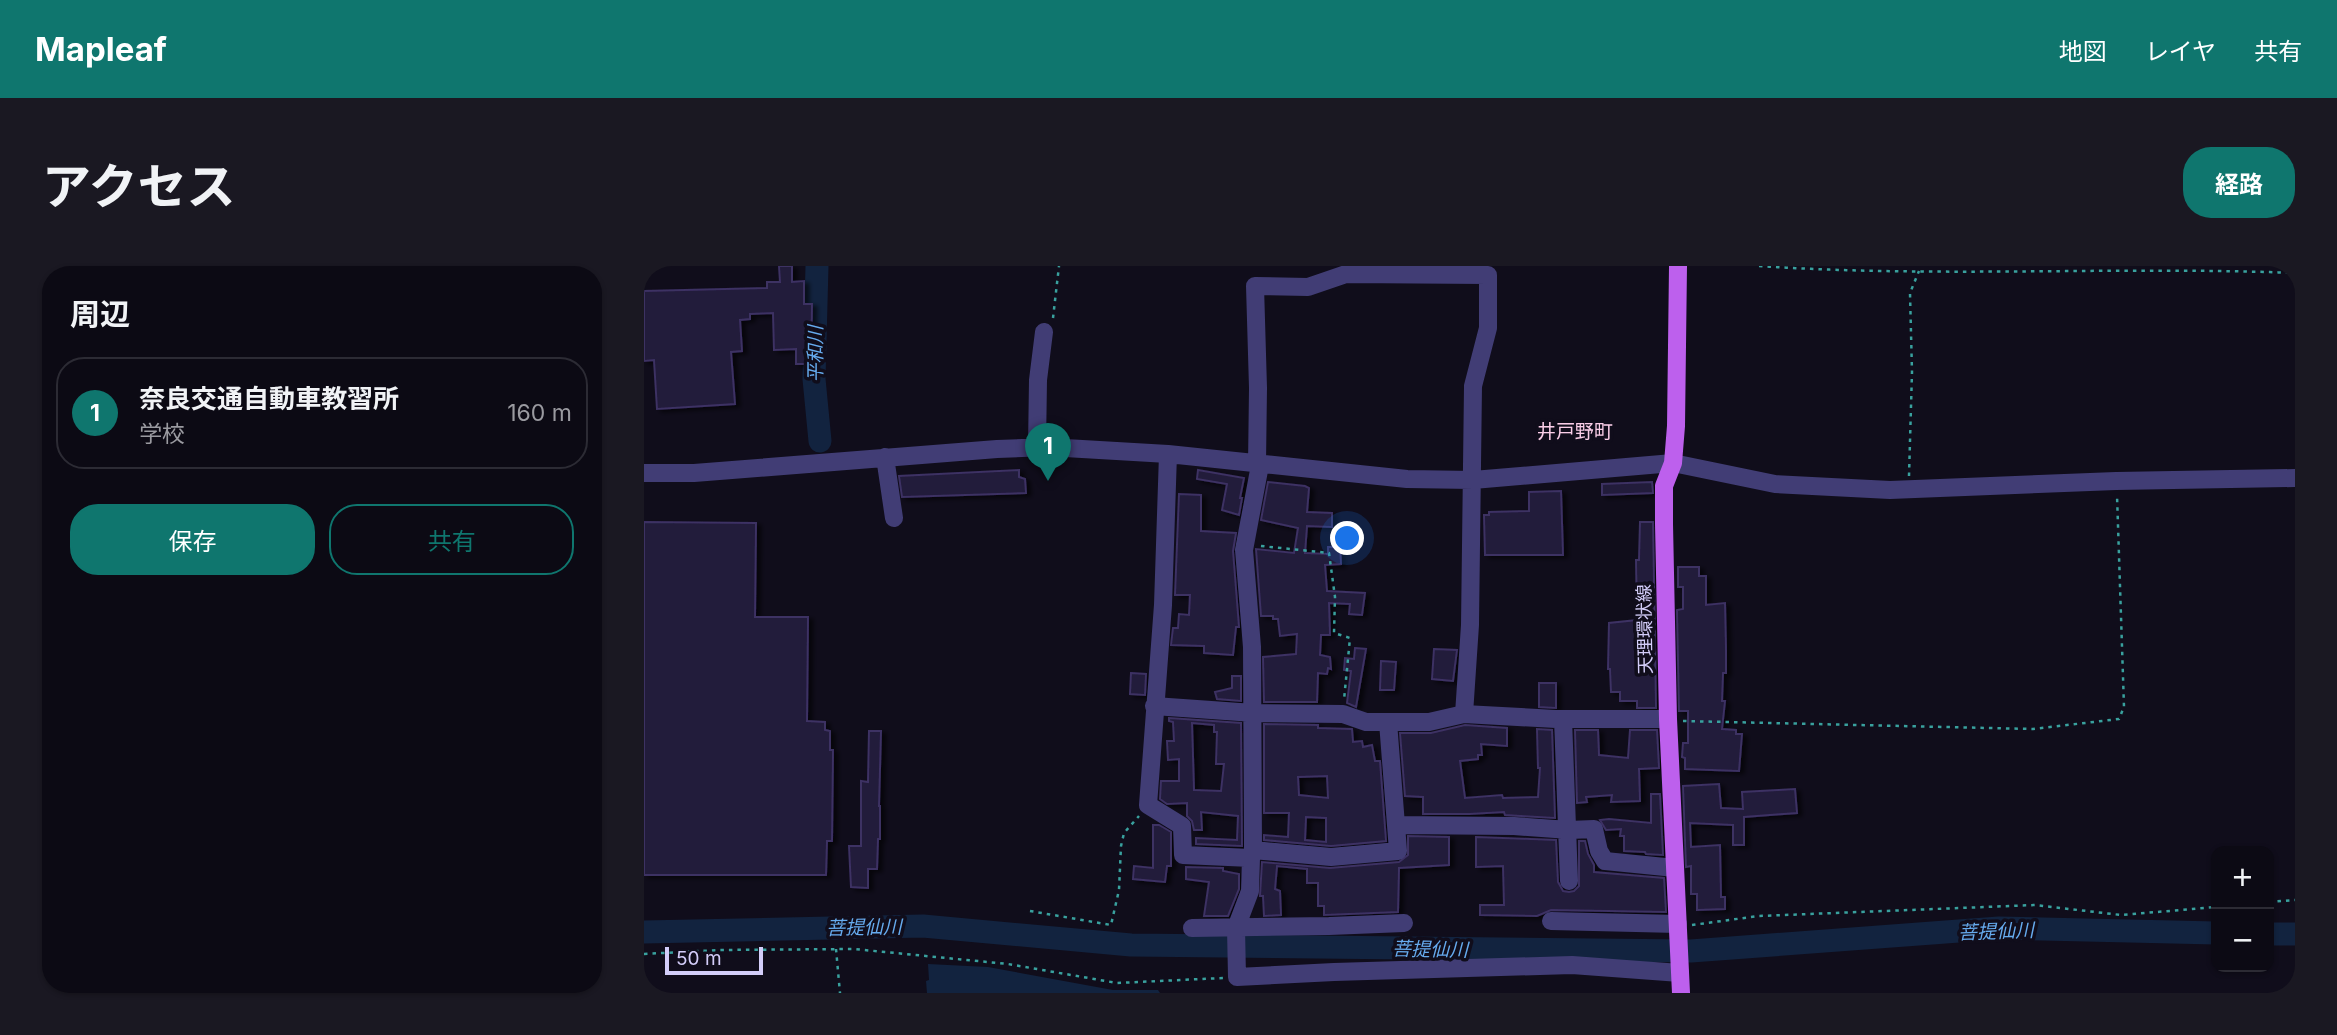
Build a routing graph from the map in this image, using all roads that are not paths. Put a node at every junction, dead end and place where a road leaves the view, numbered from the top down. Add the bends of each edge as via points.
1 (1678, 266) edge
2 (1044, 332) dead end
3 (1037, 447) junction
4 (1168, 454) junction
5 (885, 457) junction
6 (1673, 463) junction
7 (1258, 464) junction
8 (644, 473) edge
9 (2295, 478) edge
10 (1473, 480) junction
11 (894, 518) dead end
12 (1154, 706) junction
13 (1254, 713) junction
14 (1464, 714) junction
15 (1563, 719) junction
16 (1668, 719) junction
17 (1388, 722) junction
18 (1396, 825) junction
19 (1569, 830) junction
20 (1252, 854) junction
21 (1675, 868) junction
22 (1569, 881) dead end
23 (1551, 921) dead end
24 (1404, 923) dead end
25 (1678, 927) junction
26 (1192, 928) dead end
27 (1236, 930) junction
28 (1680, 970) junction
29 (1681, 993) edge

1 - 6 main road, 天理環状線
2 - 3 street
3 - 4 street
3 - 5 street
4 - 7 street
4 - 12 street
5 - 8 street
5 - 11 street
6 - 9 street via 1774,484 1908,490
6 - 10 street
6 - 16 main road, 天理環状線 via 1664,486
7 - 10 street via 1407,479
7 - 10 street via 1255,286 1308,287 1346,274 1488,275 1488,328 1473,386
7 - 13 street via 1245,544
10 - 14 street
12 - 13 street
12 - 20 street via 1148,805 1182,826 1183,855
13 - 17 street via 1343,714 1366,722
13 - 20 street
14 - 15 street
14 - 17 street via 1429,722
15 - 16 street
15 - 19 street
16 - 21 main road, 天理環状線
17 - 18 street
18 - 19 street
18 - 20 street via 1398,851 1331,857
19 - 21 street via 1594,829 1605,861
19 - 22 street
20 - 27 street via 1250,891
21 - 25 main road, 天理環状線
23 - 25 street
24 - 27 street
25 - 28 main road, 天理環状線
26 - 27 street
27 - 28 street via 1237,975 1572,965
28 - 29 main road, 天理環状線

